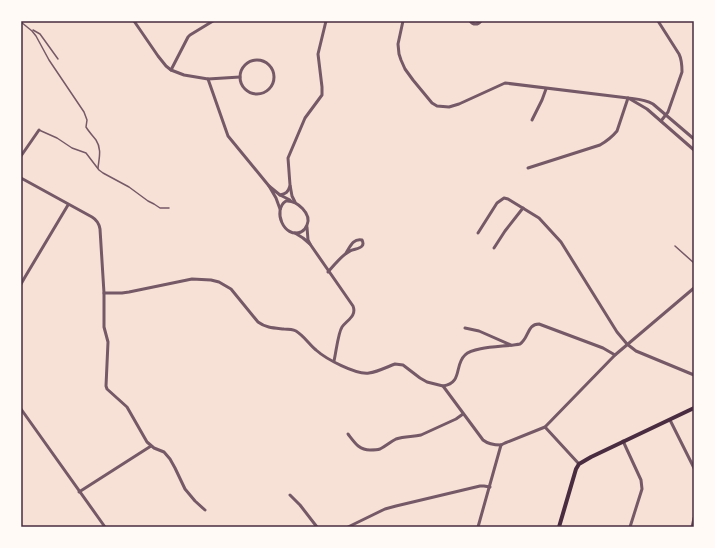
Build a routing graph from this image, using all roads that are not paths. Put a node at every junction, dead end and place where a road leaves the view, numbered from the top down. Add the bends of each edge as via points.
1 (134, 21) edge
2 (213, 21) edge
3 (326, 21) edge
4 (403, 21) edge
5 (470, 21) edge
6 (481, 21) edge
7 (658, 21) edge
8 (21, 22) edge
9 (31, 30) junction
10 (58, 59) dead end
11 (171, 70) junction
12 (240, 77) junction
13 (208, 79) junction
14 (546, 88) junction
15 (628, 98) junction
16 (666, 115) junction
17 (532, 120) dead end
18 (660, 121) junction
19 (39, 130) joint
20 (694, 139) edge
21 (694, 150) edge
22 (21, 156) edge
23 (98, 168) junction
24 (528, 168) dead end
25 (21, 178) edge
26 (290, 185) junction
27 (269, 186) junction
28 (280, 195) junction
29 (293, 202) junction
30 (68, 205) junction
31 (169, 208) dead end
32 (523, 208) junction
33 (280, 211) junction
34 (307, 226) junction
35 (295, 233) junction
36 (478, 233) dead end
37 (310, 244) junction
38 (675, 246) dead end
39 (494, 248) dead end
40 (346, 254) junction
41 (694, 263) edge
42 (328, 272) junction
43 (21, 284) edge
44 (694, 288) edge
45 (104, 293) junction
46 (465, 328) dead end
47 (627, 344) junction
48 (513, 345) junction
49 (615, 355) junction
50 (334, 362) junction
51 (694, 375) edge
52 (443, 386) junction
53 (694, 408) edge
54 (21, 409) edge
55 (463, 414) junction
56 (670, 420) junction
57 (545, 427) junction
58 (348, 434) dead end
59 (623, 441) junction
60 (501, 445) junction
61 (151, 446) junction
62 (579, 464) junction
63 (694, 468) edge
64 (490, 487) junction
65 (79, 492) junction
66 (290, 496) dead end
67 (205, 510) dead end
68 (694, 518) edge
69 (104, 527) edge
70 (317, 527) edge
71 (348, 527) edge
72 (478, 527) edge
73 (559, 527) edge
74 (630, 527) edge
75 (692, 527) edge

1 - 11 street
2 - 11 street via 190,34
3 - 26 street via 318,54 322,95 305,118 288,158
4 - 14 street via 398,44 405,69 437,106 450,107 459,104 505,83
5 - 6 street via 476,24
7 - 16 street via 679,54 682,65 682,72
8 - 9 lane
9 - 10 lane via 40,34
9 - 23 lane via 84,112 86,127 100,147
11 - 13 street
12 - 12 street via 248,91 258,94 268,90 274,81 270,65 259,60 244,66
12 - 13 street
13 - 27 street via 226,132
14 - 15 street
14 - 17 street
15 - 16 street via 649,101
15 - 18 street via 647,109
15 - 24 street via 616,131 608,140 600,145
16 - 18 street
16 - 20 street
18 - 21 street
19 - 22 street
19 - 23 lane via 86,153
23 - 31 lane via 160,208
25 - 30 street
26 - 28 street via 286,194
26 - 29 street
27 - 28 street
27 - 33 street
28 - 29 street
29 - 33 street via 283,203
29 - 34 street via 302,207 307,216
30 - 43 street
30 - 45 street via 96,220 100,225
32 - 36 street via 508,199 501,199
32 - 39 street
32 - 47 street via 539,218 564,247
33 - 35 street via 283,226
34 - 35 street
34 - 37 street
35 - 37 street
37 - 42 street
38 - 41 lane
40 - 40 street via 361,248 362,240 353,242
40 - 42 street
42 - 50 street via 354,310 352,317 341,329
44 - 47 street
45 - 50 street via 129,292 192,279 219,282 231,289 262,325 296,332
45 - 61 street via 104,327 108,342 106,386 127,407
46 - 48 street
47 - 49 street
47 - 51 street via 636,351
48 - 49 street via 523,342 532,326 539,324 604,348
48 - 52 street via 470,351 462,358 453,383
49 - 57 street
50 - 52 street via 368,374 399,364 420,378
52 - 55 street
53 - 56 main road
54 - 65 street
55 - 58 street via 422,435 401,438 374,450 363,450
55 - 60 street via 483,440
56 - 59 main road
56 - 63 street
57 - 60 street
57 - 62 street
59 - 62 main road
59 - 74 street via 642,484
60 - 64 street
61 - 65 street
61 - 67 street via 164,452 170,459 185,489
62 - 73 main road via 574,473
64 - 71 street via 480,486 396,506
64 - 72 street
65 - 69 street
66 - 70 street
68 - 75 street

